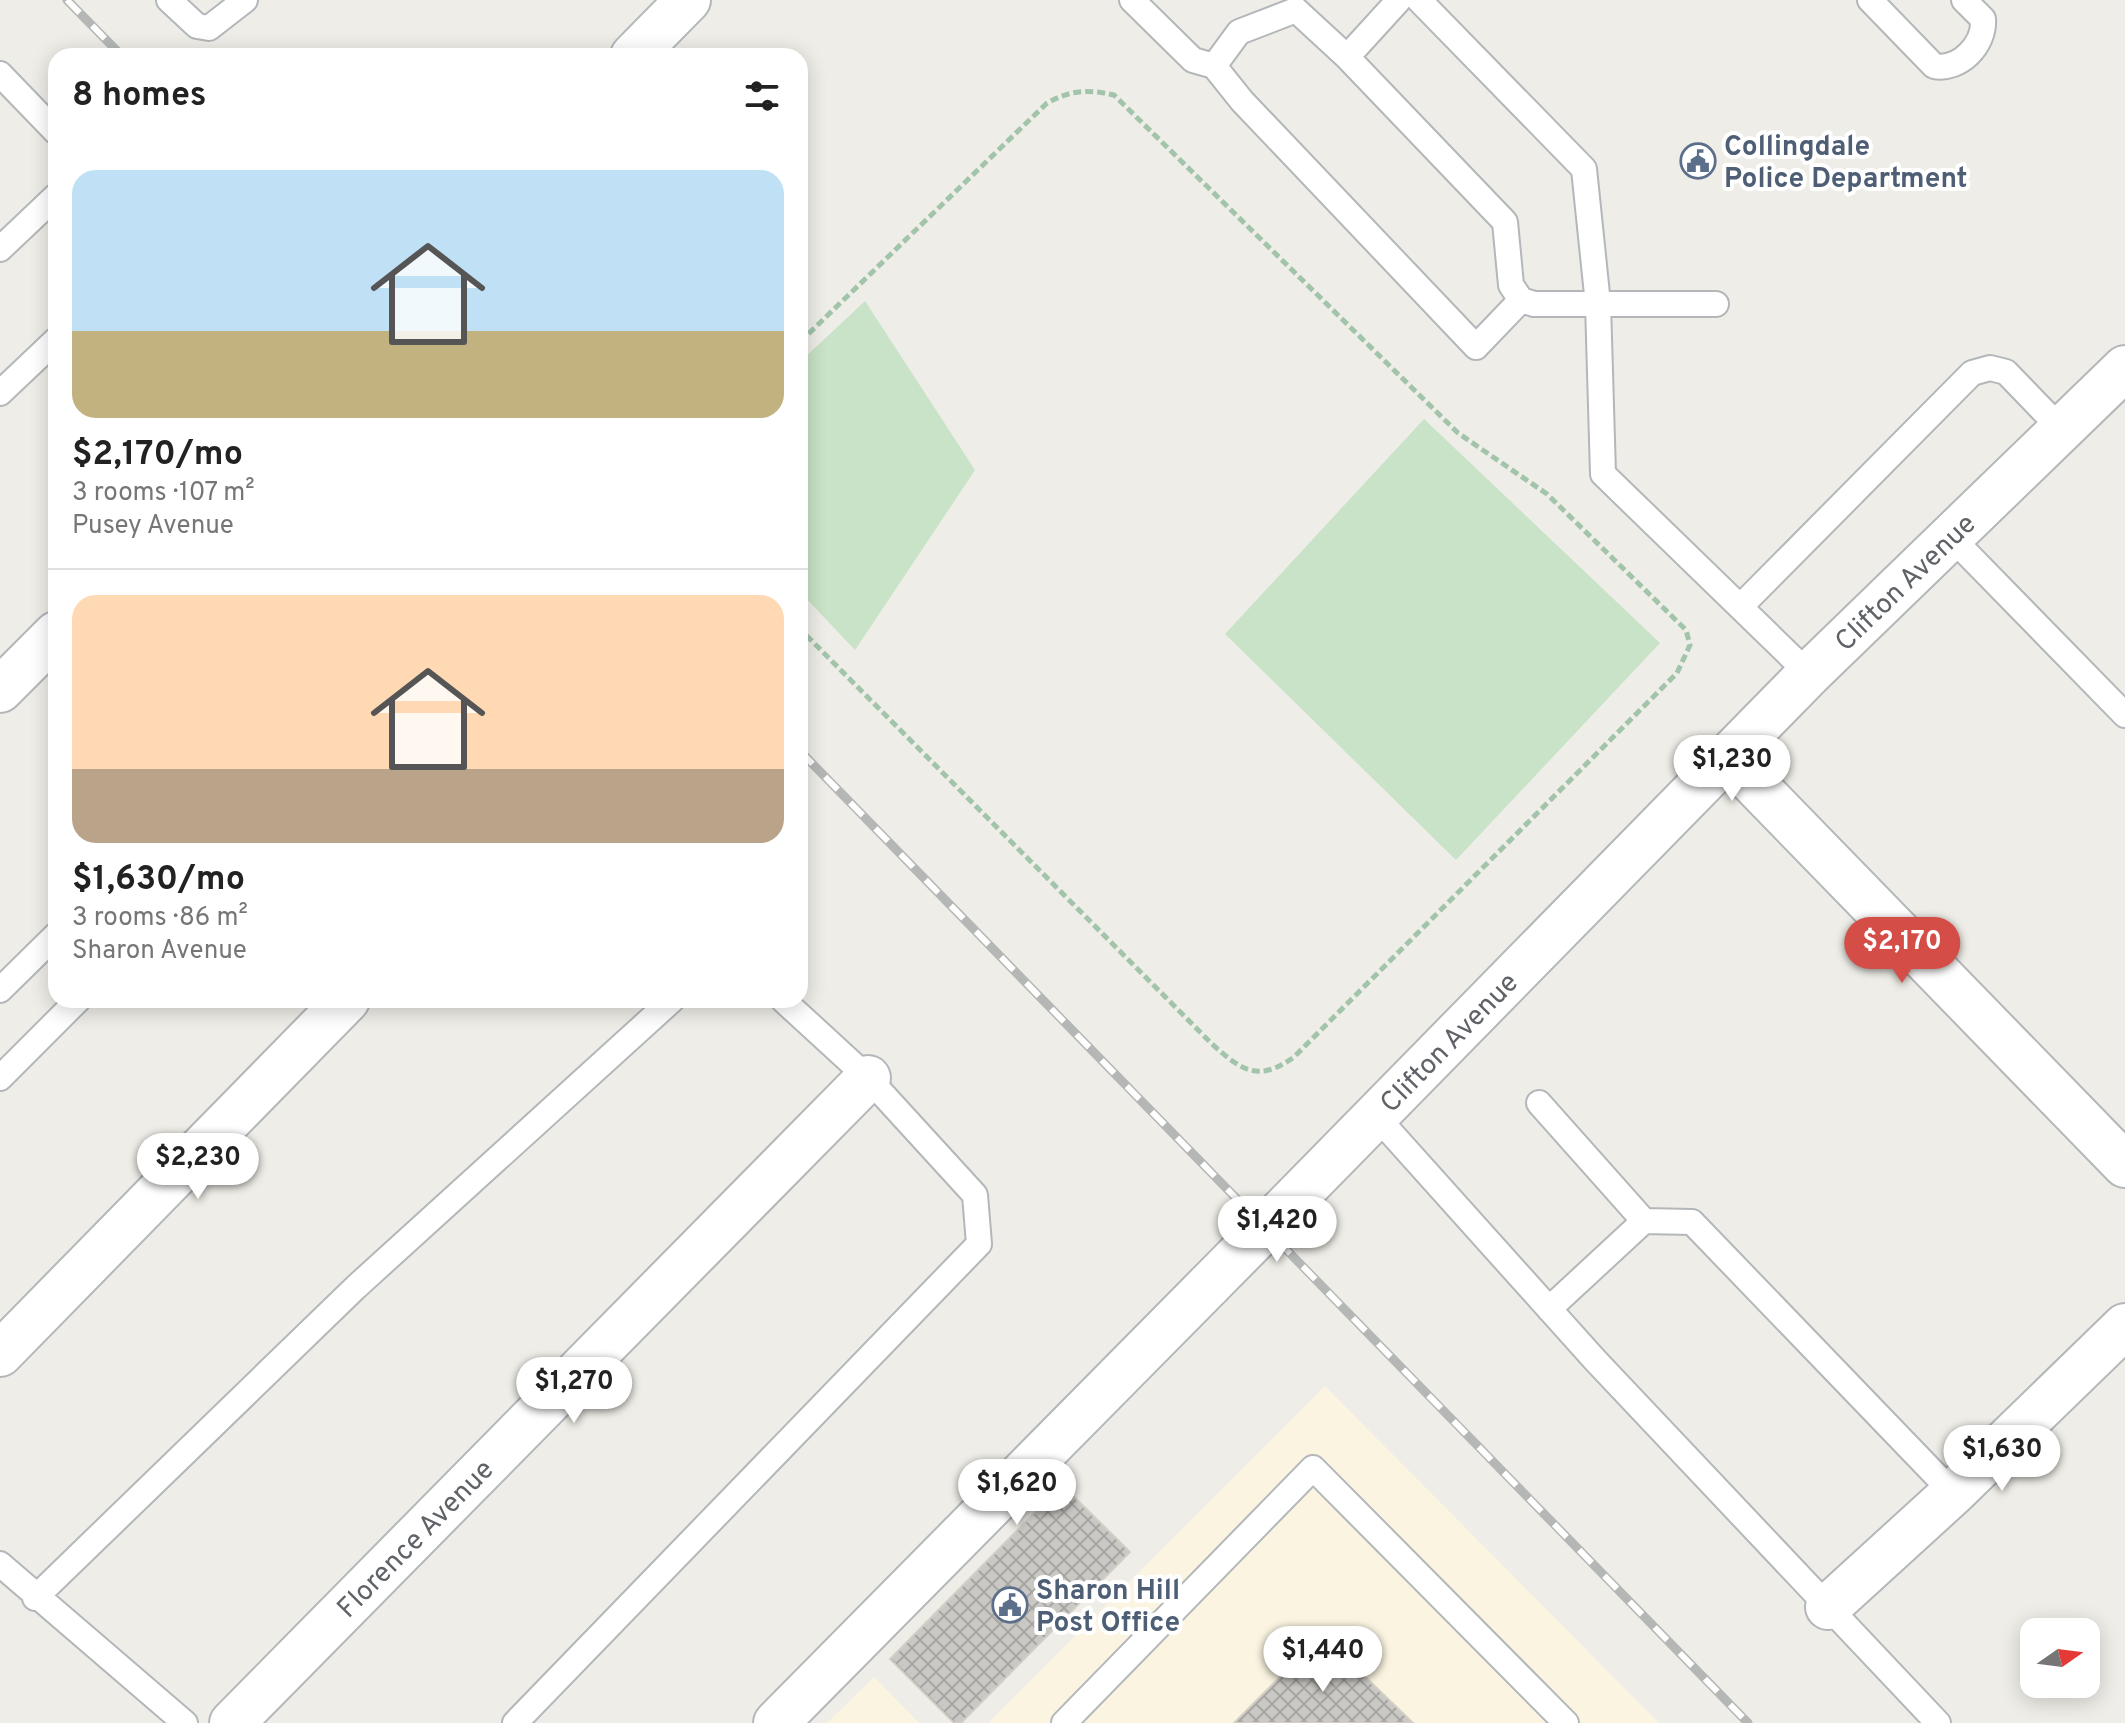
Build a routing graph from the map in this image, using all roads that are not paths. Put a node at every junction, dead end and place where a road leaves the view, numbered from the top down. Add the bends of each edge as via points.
1 (169, 0) edge
2 (245, 0) edge
3 (688, 0) edge
4 (1132, 0) edge
5 (1399, 0) edge
6 (1419, 0) edge
7 (1870, 0) edge
8 (1964, 0) edge
9 (641, 48) edge
10 (1347, 57) junction
11 (1214, 66) junction
12 (0, 74) edge
13 (48, 124) edge
14 (48, 204) edge
15 (0, 249) edge
16 (1521, 300) junction
17 (1598, 304) junction
18 (1716, 304) dead end
19 (48, 348) edge
20 (2125, 368) edge
21 (0, 393) edge
22 (2063, 431) junction
23 (1952, 538) junction
24 (1740, 607) junction
25 (48, 642) edge
26 (1809, 674) junction
27 (0, 690) edge
28 (2125, 715) edge
29 (1729, 758) junction
30 (48, 943) edge
31 (0, 990) edge
32 (70, 1008) edge
33 (339, 1008) edge
34 (663, 1008) edge
35 (792, 1008) edge
36 (0, 1078) edge
37 (868, 1078) junction
38 (1539, 1103) dead end
39 (1376, 1116) junction
40 (2125, 1165) edge
41 (1644, 1221) junction
42 (1549, 1309) junction
43 (2125, 1326) edge
44 (0, 1354) edge
45 (1953, 1493) junction
46 (0, 1564) edge
47 (35, 1598) junction
48 (1828, 1607) junction
49 (185, 1723) edge
50 (232, 1723) edge
51 (515, 1723) edge
52 (776, 1723) edge
53 (1064, 1723) edge
54 (1566, 1723) edge
55 (1938, 1723) edge

1 - 2 lane via 197,26 209,28
3 - 9 street
4 - 11 lane via 1193,60
5 - 10 lane
6 - 17 lane via 1584,169
7 - 8 lane via 1934,66 1947,69 1970,51 1984,26
10 - 11 lane via 1296,10 1239,32
10 - 16 lane via 1505,222 1511,285
11 - 16 lane via 1476,347
12 - 13 lane
14 - 15 lane
16 - 17 lane
17 - 18 lane
17 - 24 lane via 1603,474
19 - 21 lane
20 - 22 street, Clifton Avenue
22 - 23 street, Clifton Avenue
22 - 24 lane via 2006,372 1990,368 1972,373
23 - 26 street, Clifton Avenue
23 - 28 lane
24 - 26 lane
25 - 27 street
26 - 29 street, Clifton Avenue
29 - 39 street, Clifton Avenue
29 - 40 street
30 - 31 lane
32 - 36 lane
33 - 44 street
34 - 47 lane via 356,1287
35 - 37 lane
37 - 50 street, Florence Avenue
37 - 51 lane via 975,1195 979,1244
38 - 41 lane
39 - 42 lane
39 - 52 street, Clifton Avenue, bridge
41 - 42 lane
41 - 45 lane via 1692,1222
42 - 48 lane
43 - 45 street
45 - 48 street
46 - 47 lane
47 - 49 lane
48 - 55 lane
53 - 54 lane via 1313,1468

